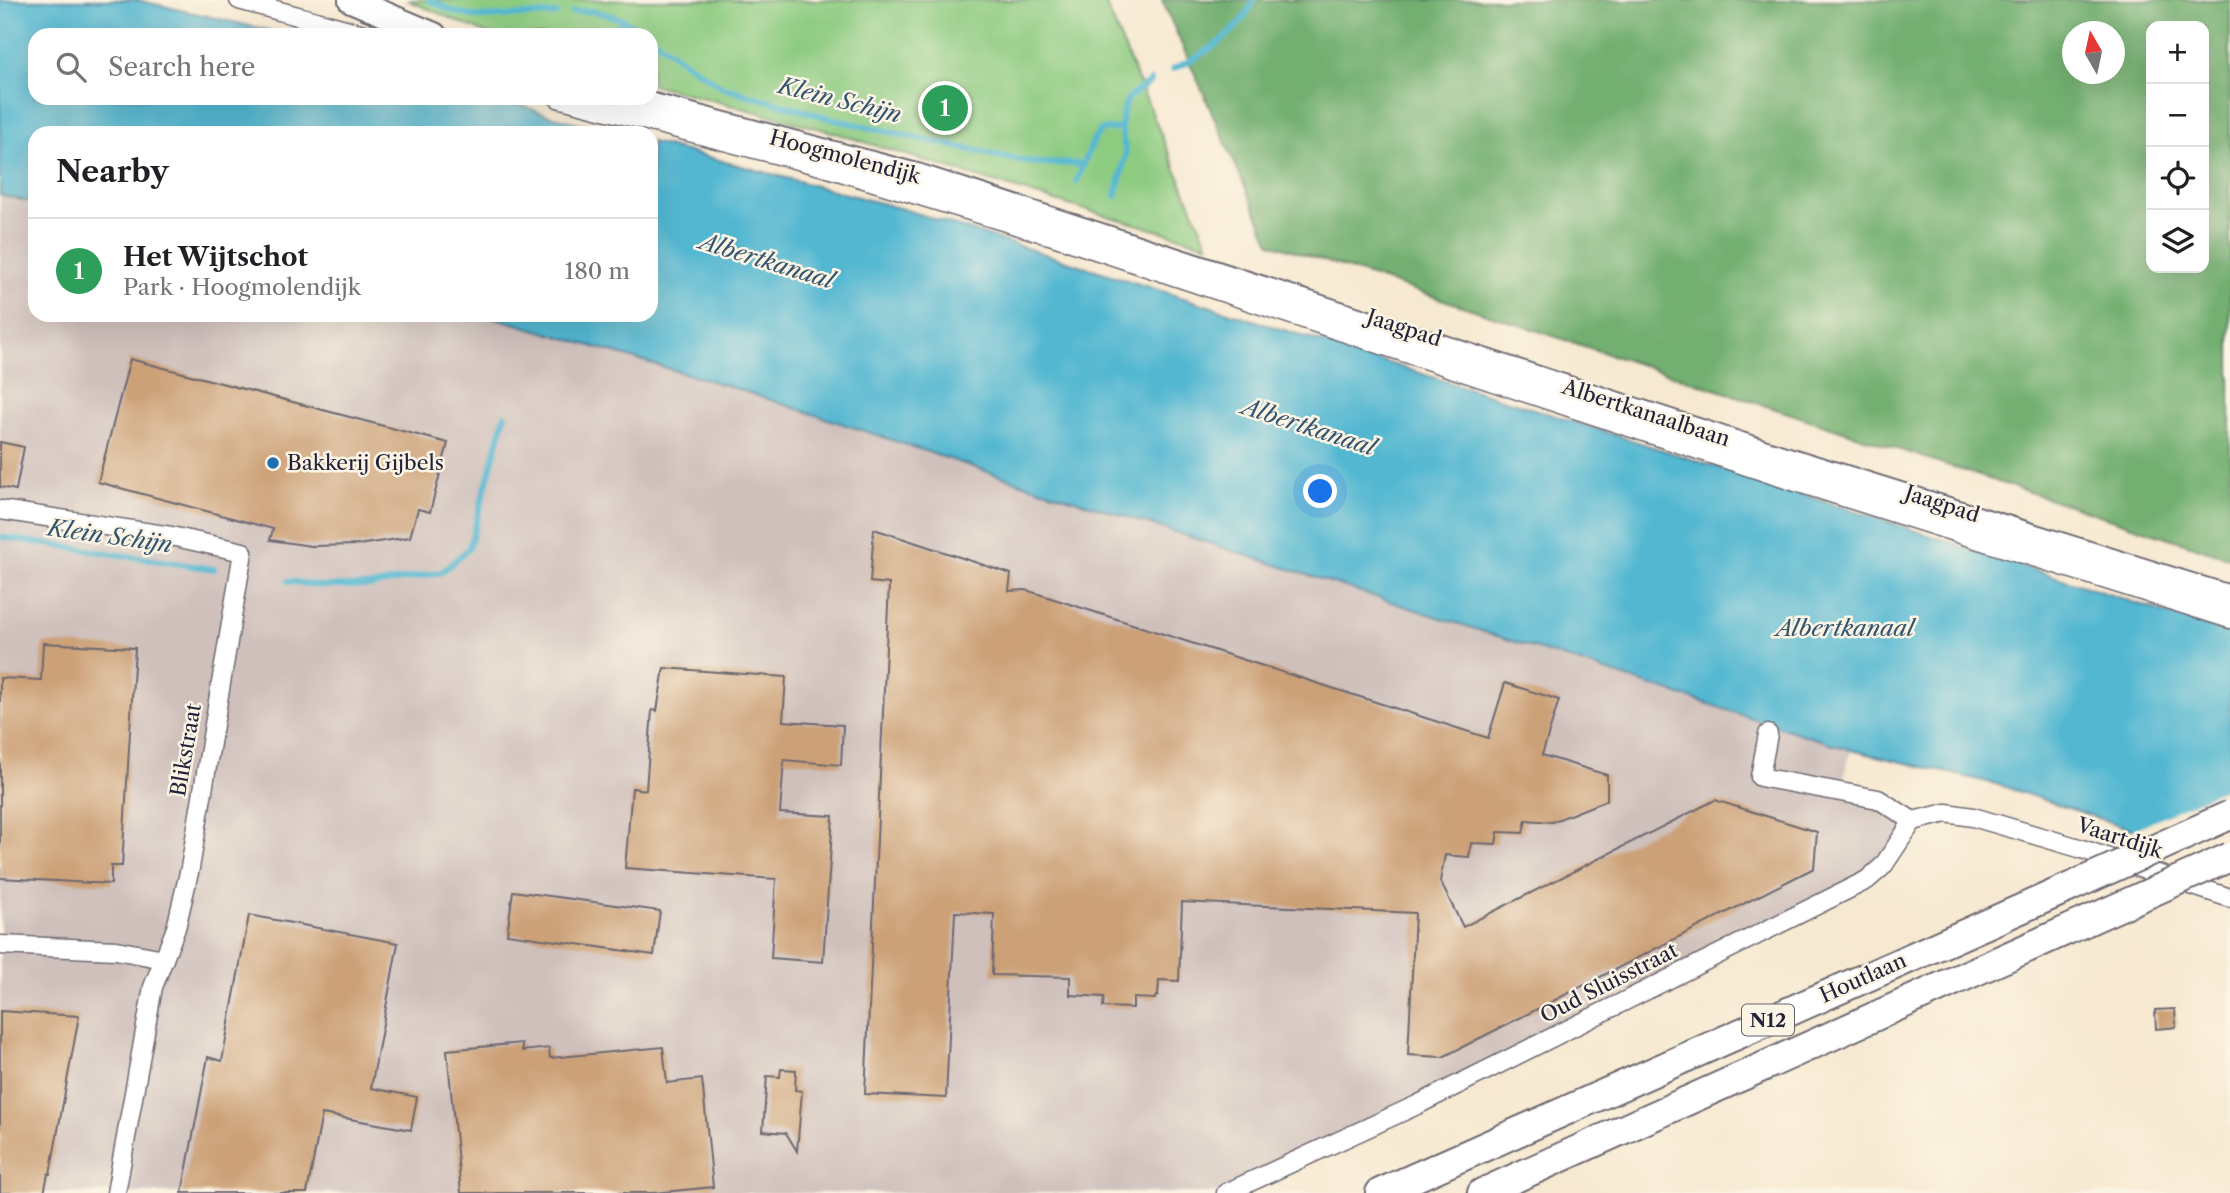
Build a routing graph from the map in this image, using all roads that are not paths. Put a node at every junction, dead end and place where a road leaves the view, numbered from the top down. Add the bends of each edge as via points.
1 (239, 0) edge
2 (351, 0) edge
3 (342, 28) edge
4 (417, 28) edge
5 (585, 105) edge
6 (650, 105) edge
7 (1064, 223) joint
8 (1, 510) edge
9 (2230, 598) edge
10 (2230, 620) edge
11 (1768, 734) dead end
12 (2230, 815) edge
13 (1913, 821) junction
14 (2230, 857) edge
15 (2230, 898) edge
16 (0, 944) edge
17 (164, 959) junction
18 (116, 1193) edge
19 (1226, 1193) edge
20 (1380, 1193) edge
21 (1482, 1193) edge

1 - 3 street
2 - 4 street
5 - 10 street, Jaagpad via 961,207
6 - 7 street, Hoogmolendijk via 904,172
7 - 9 street, Albertkanaalbaan via 1753,449
8 - 17 street, Blikstraat via 243,552 190,868
11 - 13 street via 1760,777 1878,799
12 - 20 main road, Houtlaan / N12, bridge
13 - 15 street, Vaartdijk via 1945,813 1995,823
13 - 19 street, Oud Sluisstraat via 1883,866 1867,880 1417,1105
14 - 21 main road, Houtlaan / N12, bridge
16 - 17 street via 116,950
17 - 18 street, Blikstraat via 153,987

